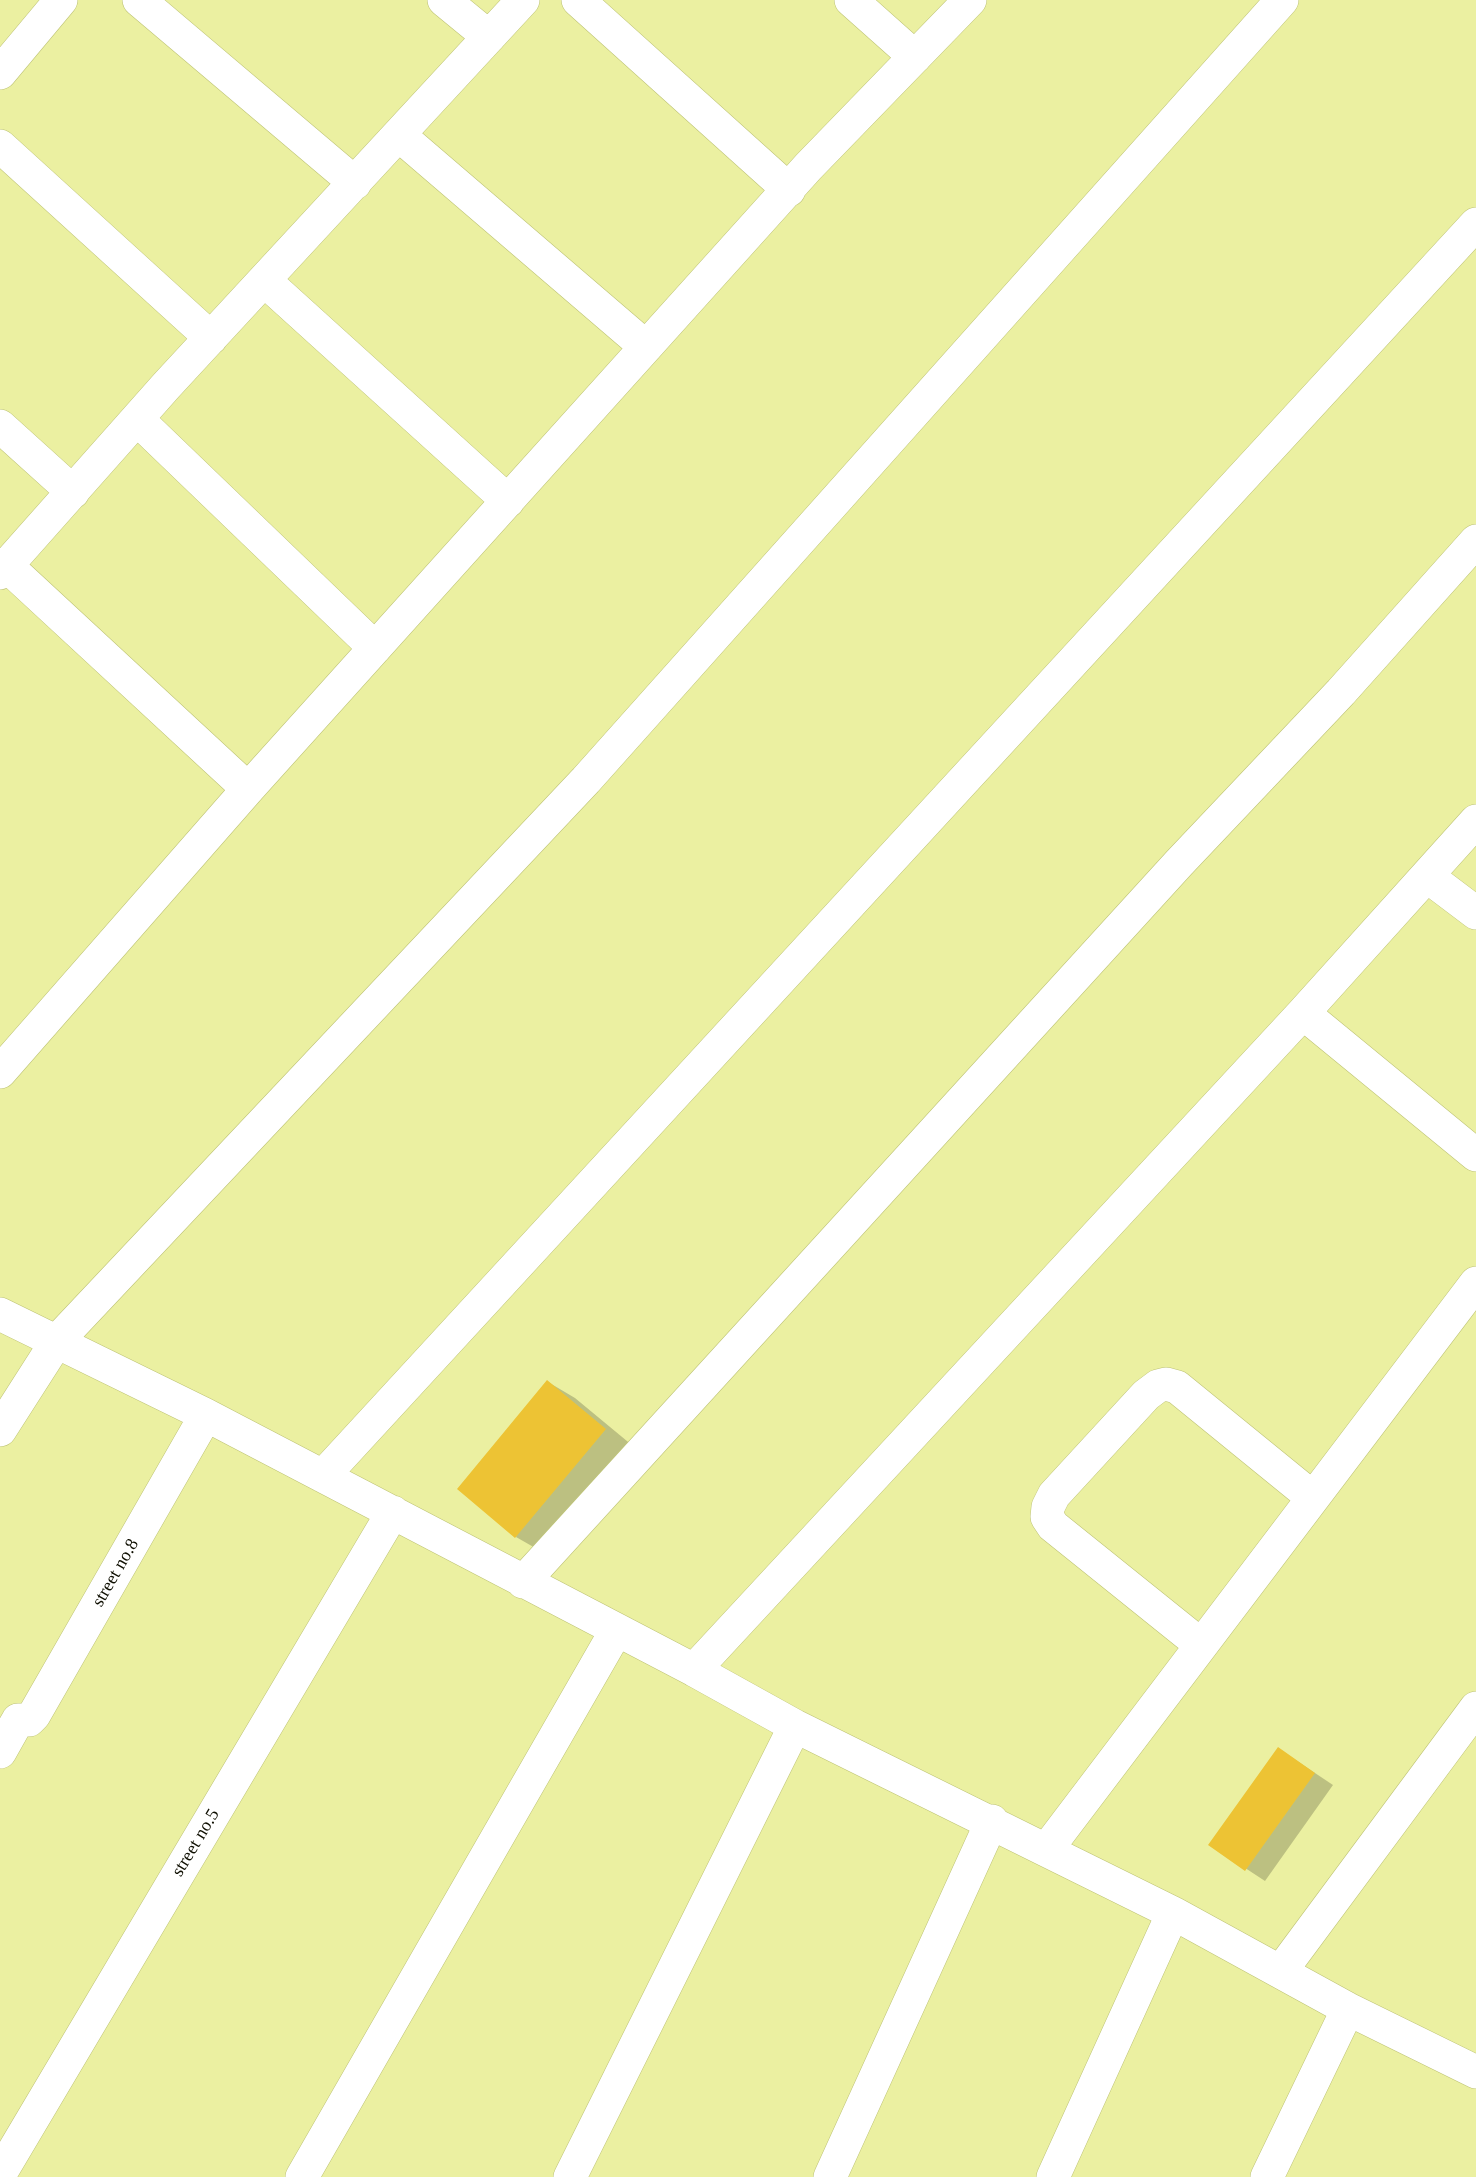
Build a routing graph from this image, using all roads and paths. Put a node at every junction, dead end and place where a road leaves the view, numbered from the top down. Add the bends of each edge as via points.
1 (61, 0) edge
2 (139, 0) edge
3 (444, 0) edge
4 (523, 0) edge
5 (578, 0) edge
6 (851, 0) edge
7 (970, 0) edge
8 (1282, 0) edge
9 (489, 38) junction
10 (915, 57) junction
11 (0, 73) edge
12 (399, 135) junction
13 (0, 146) edge
14 (354, 183) junction
15 (789, 190) junction
16 (1476, 224) edge
17 (264, 280) junction
18 (211, 338) junction
19 (646, 347) junction
20 (137, 419) junction
21 (0, 426) edge
22 (72, 492) junction
23 (508, 501) junction
24 (1476, 541) edge
25 (3, 569) edge
26 (375, 648) junction
27 (248, 789) junction
28 (1476, 821) edge
29 (1426, 876) junction
30 (1476, 913) edge
31 (1303, 1013) junction
32 (0, 1072) edge
33 (1476, 1155) edge
34 (1476, 1283) edge
35 (0, 1314) edge
36 (57, 1341) junction
37 (206, 1415) junction
38 (0, 1430) edge
39 (323, 1476) junction
40 (1312, 1497) junction
41 (393, 1512) junction
42 (523, 1582) junction
43 (616, 1631) junction
44 (1201, 1645) junction
45 (694, 1670) junction
46 (1476, 1708) edge
47 (9, 1714) edge
48 (795, 1726) junction
49 (0, 1752) edge
50 (992, 1821) junction
51 (1047, 1849) junction
52 (1173, 1912) junction
53 (1281, 1971) junction
54 (1348, 2009) junction
55 (1476, 2072) edge
56 (0, 2174) edge
57 (302, 2177) edge
58 (570, 2177) edge
59 (830, 2177) edge
60 (1053, 2177) edge
61 (1267, 2177) edge

1 - 11 street
2 - 14 street
3 - 9 street
4 - 9 street
5 - 15 street
6 - 10 street
7 - 10 street
8 - 36 street via 586,780
9 - 12 street
10 - 15 street
12 - 14 street
12 - 19 street
13 - 18 street
14 - 17 street
15 - 19 street
16 - 39 street
17 - 18 street
17 - 23 street
18 - 20 street
19 - 23 street
20 - 22 street
20 - 26 street
21 - 22 street
22 - 25 street
23 - 26 street
24 - 42 street
25 - 27 street
26 - 27 street
27 - 32 street
28 - 29 street
29 - 30 street
29 - 31 street
31 - 33 street
31 - 45 street
34 - 40 street
35 - 36 street
36 - 37 street
36 - 38 street
37 - 39 street
37 - 47 street, street no.8 via 34,1715 29,1720
39 - 41 street
40 - 44 street
40 - 44 street via 1177,1387 1166,1384 1146,1395 1054,1495 1047,1517 1053,1526
41 - 42 street
41 - 56 street, street no.5
42 - 43 street
43 - 45 street
43 - 57 street
44 - 51 street
45 - 48 street
46 - 53 street
47 - 49 street
48 - 50 street
48 - 58 street
50 - 51 street
50 - 59 street
51 - 52 street
52 - 53 street
52 - 60 street
53 - 54 street
54 - 55 street
54 - 61 street

